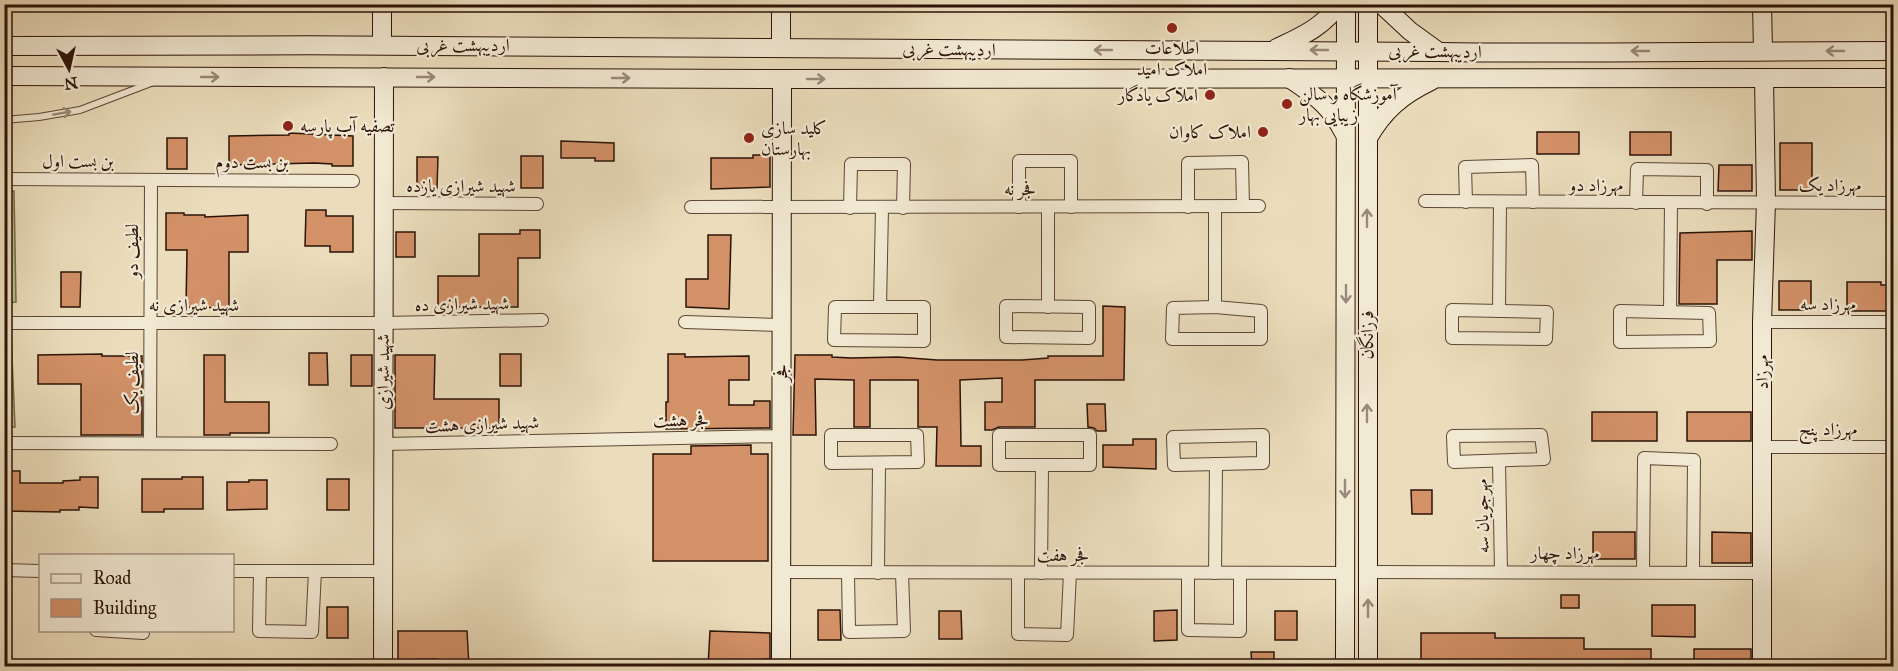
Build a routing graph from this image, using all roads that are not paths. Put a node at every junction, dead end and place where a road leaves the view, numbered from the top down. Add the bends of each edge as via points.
1 (382, 4) edge
2 (781, 4) edge
3 (1338, 4) edge
4 (1346, 4) edge
5 (1368, 4) edge
6 (1381, 4) edge
7 (1762, 4) edge
8 (382, 45) junction
9 (4, 46) edge
10 (781, 48) junction
11 (1274, 50) junction
12 (1346, 50) junction
13 (1368, 51) junction
14 (1763, 51) junction
15 (1893, 51) edge
16 (1439, 52) junction
17 (4, 76) edge
18 (168, 76) junction
19 (384, 77) junction
20 (1289, 78) junction
21 (1764, 78) junction
22 (1893, 78) edge
23 (782, 79) junction
24 (1346, 79) junction
25 (1368, 79) junction
26 (1436, 79) junction
27 (4, 120) edge
28 (1346, 137) junction
29 (1368, 140) junction
30 (4, 179) edge
31 (150, 180) junction
32 (353, 181) dead end
33 (1425, 201) dead end
34 (1466, 202) junction
35 (1500, 202) junction
36 (1533, 202) junction
37 (1766, 202) junction
38 (1636, 203) junction
39 (1671, 203) junction
40 (1893, 203) edge
41 (384, 204) junction
42 (537, 204) dead end
43 (1707, 204) junction
44 (1243, 206) junction
45 (1259, 206) dead end
46 (691, 207) dead end
47 (1019, 207) junction
48 (1048, 207) junction
49 (1071, 207) junction
50 (1188, 207) junction
51 (1215, 207) junction
52 (782, 208) junction
53 (850, 208) junction
54 (882, 208) junction
55 (903, 208) junction
56 (880, 307) junction
57 (1048, 307) junction
58 (1215, 307) junction
59 (1499, 311) junction
60 (1670, 311) junction
61 (542, 320) dead end
62 (685, 322) dead end
63 (1762, 322) junction
64 (1893, 322) edge
65 (4, 323) edge
66 (150, 323) junction
67 (383, 323) junction
68 (782, 325) junction
69 (781, 436) junction
70 (581, 439) joint
71 (4, 443) edge
72 (150, 443) junction
73 (331, 444) dead end
74 (383, 444) junction
75 (1763, 447) junction
76 (1893, 447) edge
77 (1499, 461) junction
78 (879, 463) junction
79 (1216, 464) junction
80 (1042, 465) junction
81 (4, 570) edge
82 (39, 570) edge
83 (234, 571) edge
84 (260, 571) junction
85 (315, 571) junction
86 (383, 571) junction
87 (1693, 571) junction
88 (781, 572) junction
89 (1367, 572) junction
90 (1501, 572) junction
91 (1643, 572) junction
92 (848, 573) junction
93 (878, 573) junction
94 (902, 573) junction
95 (1018, 573) junction
96 (1041, 573) junction
97 (1070, 573) junction
98 (1188, 573) junction
99 (1215, 573) junction
100 (1240, 573) junction
101 (1345, 573) junction
102 (1763, 573) junction
103 (127, 632) edge
104 (143, 632) edge
105 (383, 666) edge
106 (781, 666) edge
107 (1345, 666) edge
108 (1368, 666) edge
109 (1762, 666) edge

1 - 8 main road
2 - 10 main road
3 - 11 main road via 1309,32
4 - 12 main road, فرزانگان
5 - 13 main road, فرزانگان
6 - 16 main road
7 - 14 main road
8 - 9 main road, اردیبهشت غربی
8 - 10 main road, اردیبهشت غربی
11 -> 10 main road, اردیبهشت غربی
12 -> 11 main road, اردیبهشت غربی
12 - 13 main road, اردیبهشت غربی
12 - 24 main road, فرزانگان
13 - 16 main road, اردیبهشت غربی
13 - 25 main road, فرزانگان
15 -> 14 main road, اردیبهشت غربی
14 -> 16 main road, اردیبهشت غربی
17 - 18 main road, اردیبهشت غربی
18 -> 19 main road, اردیبهشت غربی
27 -> 18 lane via 80,110
19 -> 23 main road, اردیبهشت غربی
19 - 41 main road, شهید شیرازی
23 -> 20 main road, اردیبهشت غربی
20 - 24 main road, اردیبهشت غربی
20 - 28 main road via 1317,96 1334,114
21 - 22 main road, اردیبهشت غربی
21 - 26 main road, اردیبهشت غربی
21 - 37 main road, مهرزاد
23 - 52 main road, فجر
24 - 25 main road, اردیبهشت غربی
24 - 28 main road, فرزانگان
25 - 26 main road, اردیبهشت غربی
25 - 29 main road, فرزانگان
26 - 29 main road via 1393,105 1379,119
28 -> 101 main road, فرزانگان
89 -> 29 main road, فرزانگان
30 - 31 street, بن بست اول
31 - 32 street, بن بست دوم
31 - 66 street, لطیف دو
33 - 34 street, مهرزاد دو
34 - 35 street, مهرزاد دو
34 - 36 street via 1465,166 1532,165
35 - 36 street, مهرزاد دو
35 - 59 street
36 - 38 street, مهرزاد دو
37 - 40 street, مهرزاد یک
37 - 43 street, مهرزاد دو
37 - 63 main road, مهرزاد
38 - 39 street, مهرزاد دو
38 - 43 street via 1637,169 1707,170
39 - 43 street, مهرزاد دو
39 - 60 street
41 - 42 street, شهید شیرازی یازده
41 - 67 main road, شهید شیرازی
44 - 45 street, فجر نه
44 - 50 street via 1242,162 1188,163
44 - 51 street, فجر نه
46 - 52 street, فجر نه
47 - 48 street, فجر نه
47 - 49 street via 1019,161 1071,161
47 - 55 street, فجر نه
48 - 49 street, فجر نه
48 - 57 street
49 - 50 street, فجر نه
50 - 51 street, فجر نه
51 - 58 street
52 - 53 street, فجر نه
52 - 68 main road, فجر
53 - 54 street, فجر نه
53 - 55 street via 851,164 904,164
54 - 55 street, فجر نه
54 - 56 street
56 - 56 street via 835,307 834,340 924,341 924,307
57 - 57 street via 1006,306 1006,337 1089,338 1089,307
58 - 58 street via 1173,308 1172,339 1261,339 1261,311
59 - 59 street via 1452,310 1452,338 1546,339 1547,312
60 - 60 street via 1620,311 1620,342 1710,341 1708,313
61 - 67 street, شهید شیرازی ده
62 - 68 street
63 - 64 street, مهرزاد سه
63 - 75 main road, مهرزاد
65 - 66 street, شهید شیرازی نه
66 - 67 street, شهید شیرازی نه
66 - 72 street, لطیف یک
67 - 74 main road, شهید شیرازی
68 - 69 main road, فجر
69 - 70 street, فجر هشت
69 - 88 main road, فجر
70 - 74 street, شهید شیرازی هشت
71 - 72 street
72 - 73 street
74 - 86 main road, شهید شیرازی
75 - 76 street, مهرزاد پنج
75 - 102 main road, مهرزاد
77 - 77 street via 1454,462 1453,436 1541,435 1544,459
77 - 90 street, مهرجویان سه
78 - 78 street via 831,463 831,435 917,435 918,462
78 - 93 street
79 - 79 street via 1174,465 1173,437 1263,435 1263,463
79 - 99 street
80 - 80 street via 999,465 999,435 1090,435 1090,465
80 - 96 street
81 - 82 street
83 - 84 street
84 - 85 street
84 - 85 street via 259,631 312,632
85 - 86 street
86 - 105 main road, شهید شیرازی
87 - 91 street, مهرزاد چهار
87 - 91 street via 1694,460 1644,458
87 - 102 street, مهرزاد چهار
88 - 92 street, فجر هفت
88 - 106 main road, فجر
89 - 90 street, مهرزاد چهار
108 -> 89 main road, فرزانگان
90 - 91 street, مهرزاد چهار
92 - 93 street, فجر هفت
92 - 94 street via 849,632 904,631
93 - 94 street, فجر هفت
94 - 95 street, فجر هفت
95 - 96 street, فجر هفت
95 - 97 street via 1018,634 1067,635
96 - 97 street, فجر هفت
97 - 98 street, فجر هفت
98 - 99 street, فجر هفت
98 - 100 street via 1188,630 1198,631 1240,631
99 - 100 street, فجر هفت
100 - 101 street, فجر هفت
101 - 107 main road, فرزانگان
102 - 109 main road, مهرزاد
103 - 104 street

